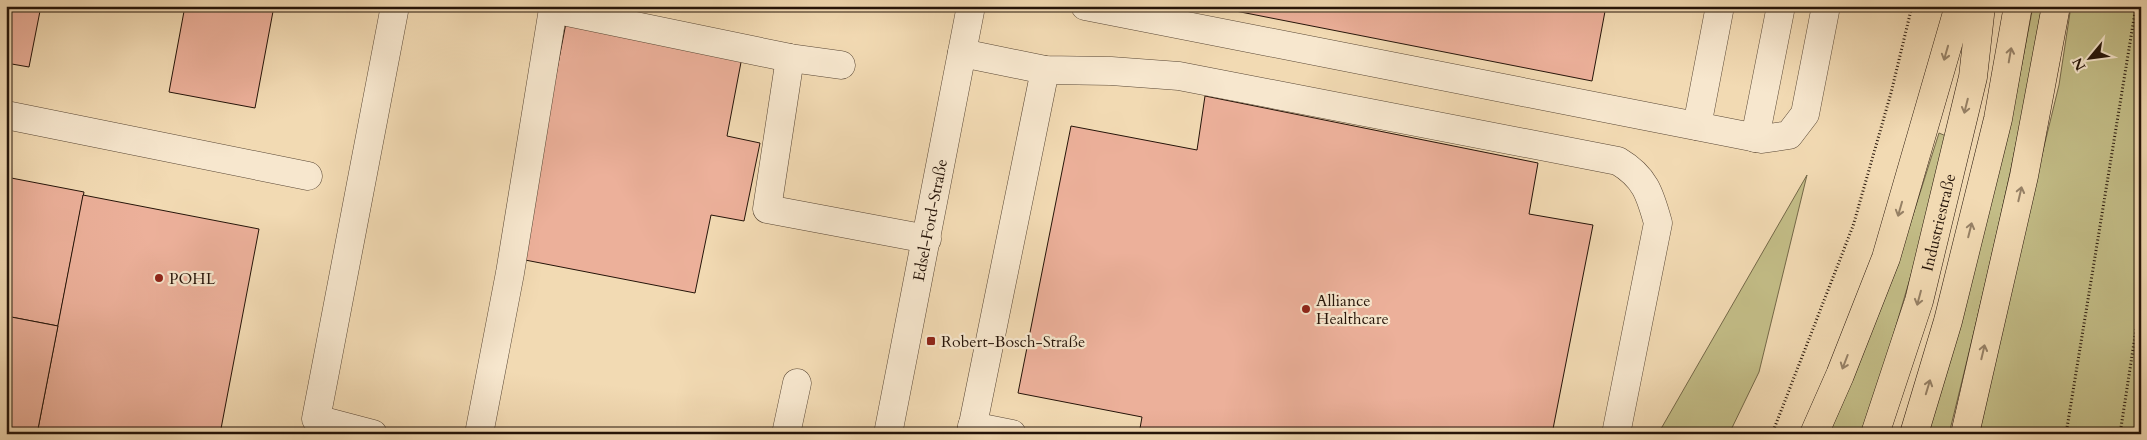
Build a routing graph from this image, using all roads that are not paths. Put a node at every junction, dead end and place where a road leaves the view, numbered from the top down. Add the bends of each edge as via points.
1 (395, 6) edge
2 (971, 6) edge
3 (1085, 6) edge
4 (1720, 6) edge
5 (1781, 6) edge
6 (1826, 6) edge
7 (1960, 6) edge
8 (1981, 6) edge
9 (2018, 6) edge
10 (2056, 6) edge
11 (962, 53) junction
12 (790, 58) junction
13 (841, 65) dead end
14 (1045, 70) junction
15 (6, 115) edge
16 (1698, 126) junction
17 (1755, 138) junction
18 (308, 176) dead end
19 (927, 239) junction
20 (797, 384) dead end
21 (971, 430) edge
22 (373, 434) edge
23 (479, 434) edge
24 (786, 434) edge
25 (888, 434) edge
26 (1012, 434) edge
27 (1616, 434) edge
28 (1814, 434) edge
29 (1875, 434) edge
30 (1914, 434) edge
31 (1965, 434) edge

1 - 22 street via 316,419
2 - 11 street, Edsel-Ford-Straße
3 - 16 street
4 - 16 street
5 - 17 street
6 - 17 street via 1805,114 1789,135
7 -> 28 highway via 1886,258
8 -> 29 highway, Industriestraße via 1973,77 1919,301
30 -> 9 highway, Industriestraße via 1948,321 1998,119
31 -> 10 highway via 2024,176
11 - 14 street
11 - 19 street, Edsel-Ford-Straße
12 - 13 street
12 - 19 street via 767,209
12 - 23 street via 553,9
14 - 21 street
14 - 27 street via 1111,70 1179,76 1618,161 1634,170 1650,194 1658,223
15 - 18 street
16 - 17 street
19 - 25 street, Edsel-Ford-Straße
20 - 24 street
21 - 26 street

